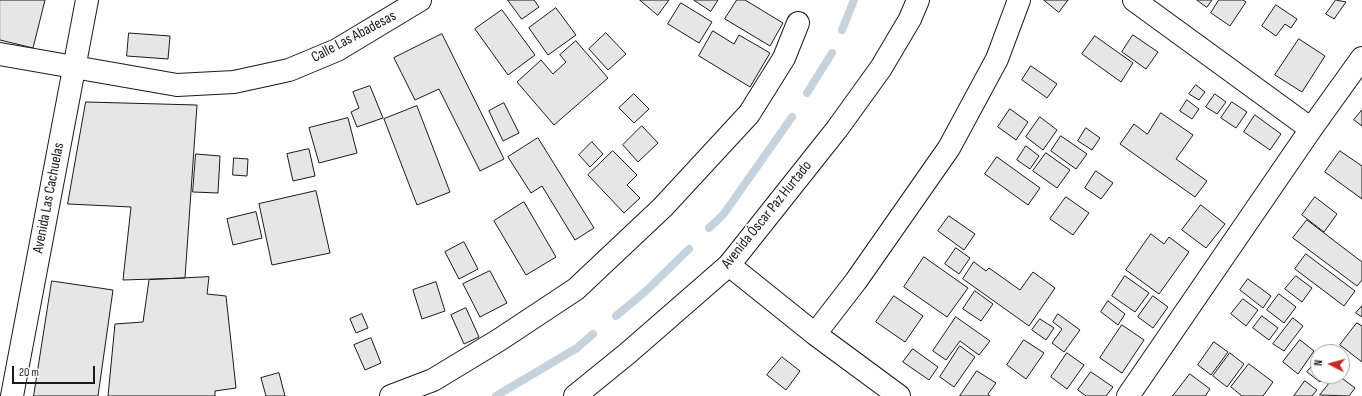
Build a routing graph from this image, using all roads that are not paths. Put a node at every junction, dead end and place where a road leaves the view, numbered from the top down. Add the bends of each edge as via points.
1 (87, 0) edge
2 (420, 0) edge
3 (918, 0) edge
4 (1019, 0) edge
5 (1134, 0) edge
6 (798, 22) dead end
7 (0, 54) edge
8 (1362, 58) edge
9 (73, 68) junction
10 (1311, 129) junction
11 (729, 265) junction
12 (815, 334) junction
13 (12, 396) edge
14 (391, 396) edge
15 (576, 396) edge
16 (899, 396) edge
17 (1128, 396) edge

1 - 9 street, Avenida Las Cachuelas
2 - 9 street, Calle Las Abadesas via 337,50 289,70 234,82 176,85
3 - 11 street, Avenida Óscar Paz Hurtado via 910,19 881,68 832,135
4 - 12 street via 997,59 949,148 856,281
5 - 10 street
6 - 14 street via 784,58 749,114 663,207 576,289 434,380
7 - 9 street, Calle Las Abadesas
8 - 10 street
9 - 13 street, Avenida Las Cachuelas
10 - 17 street
11 - 12 street
11 - 15 street, Avenida Óscar Paz Hurtado
12 - 16 street

